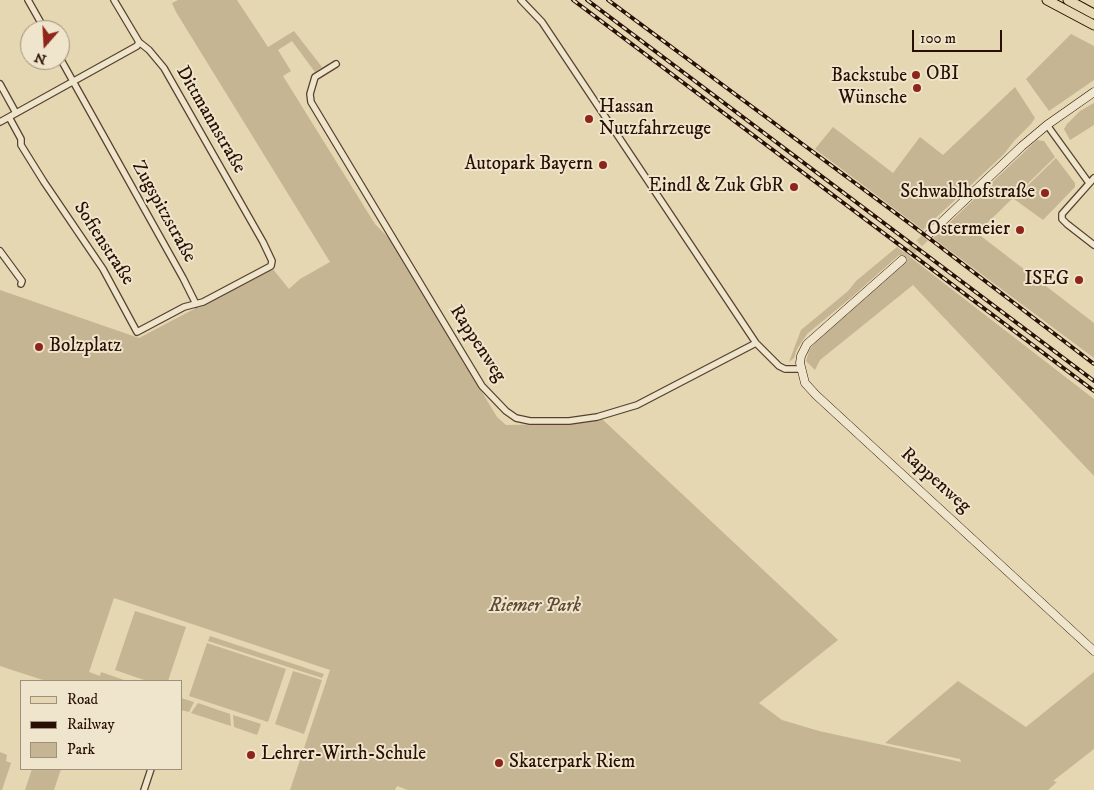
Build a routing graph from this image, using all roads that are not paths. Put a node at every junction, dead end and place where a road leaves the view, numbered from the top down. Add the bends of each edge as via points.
1 (28, 0) edge
2 (114, 0) edge
3 (521, 0) edge
4 (1047, 0) edge
5 (1068, 0) edge
6 (1094, 14) edge
7 (39, 20) edge
8 (1094, 25) edge
9 (139, 42) junction
10 (336, 64) dead end
11 (67, 70) edge
12 (73, 81) junction
13 (0, 84) edge
14 (1094, 92) edge
15 (16, 113) junction
16 (9, 117) junction
17 (0, 122) edge
18 (1047, 125) junction
19 (1094, 178) edge
20 (1089, 183) junction
21 (929, 234) tunnel mouth
22 (1094, 245) edge
23 (0, 251) edge
24 (902, 260) tunnel mouth
25 (21, 284) dead end
26 (196, 304) junction
27 (756, 343) junction
28 (801, 369) junction
29 (1094, 651) edge
30 (151, 770) edge
31 (144, 790) edge

1 - 7 street
2 - 9 street, Dittmannstraße
3 - 27 street via 542,22
4 - 8 main road
5 - 6 main road
9 - 12 street
9 - 26 street, Dittmannstraße via 164,68 272,261 271,266
10 - 27 street, Rappenweg via 315,77 311,102 482,386 516,418 530,422 569,421 597,417 637,405
11 - 12 street, Zugspitzstraße
12 - 15 street
12 - 26 street, Zugspitzstraße
13 - 15 street
14 - 18 street
15 - 16 street
16 - 17 street
16 - 26 street, Sofienstraße via 21,138 21,145 103,269 137,332
18 - 20 street
18 - 21 street
19 - 20 street
20 - 22 street via 1062,214 1062,219
23 - 25 street
24 - 28 street via 811,339 801,356
27 - 28 street via 779,366
28 - 29 street, Rappenweg via 806,383 816,395
30 - 31 street

